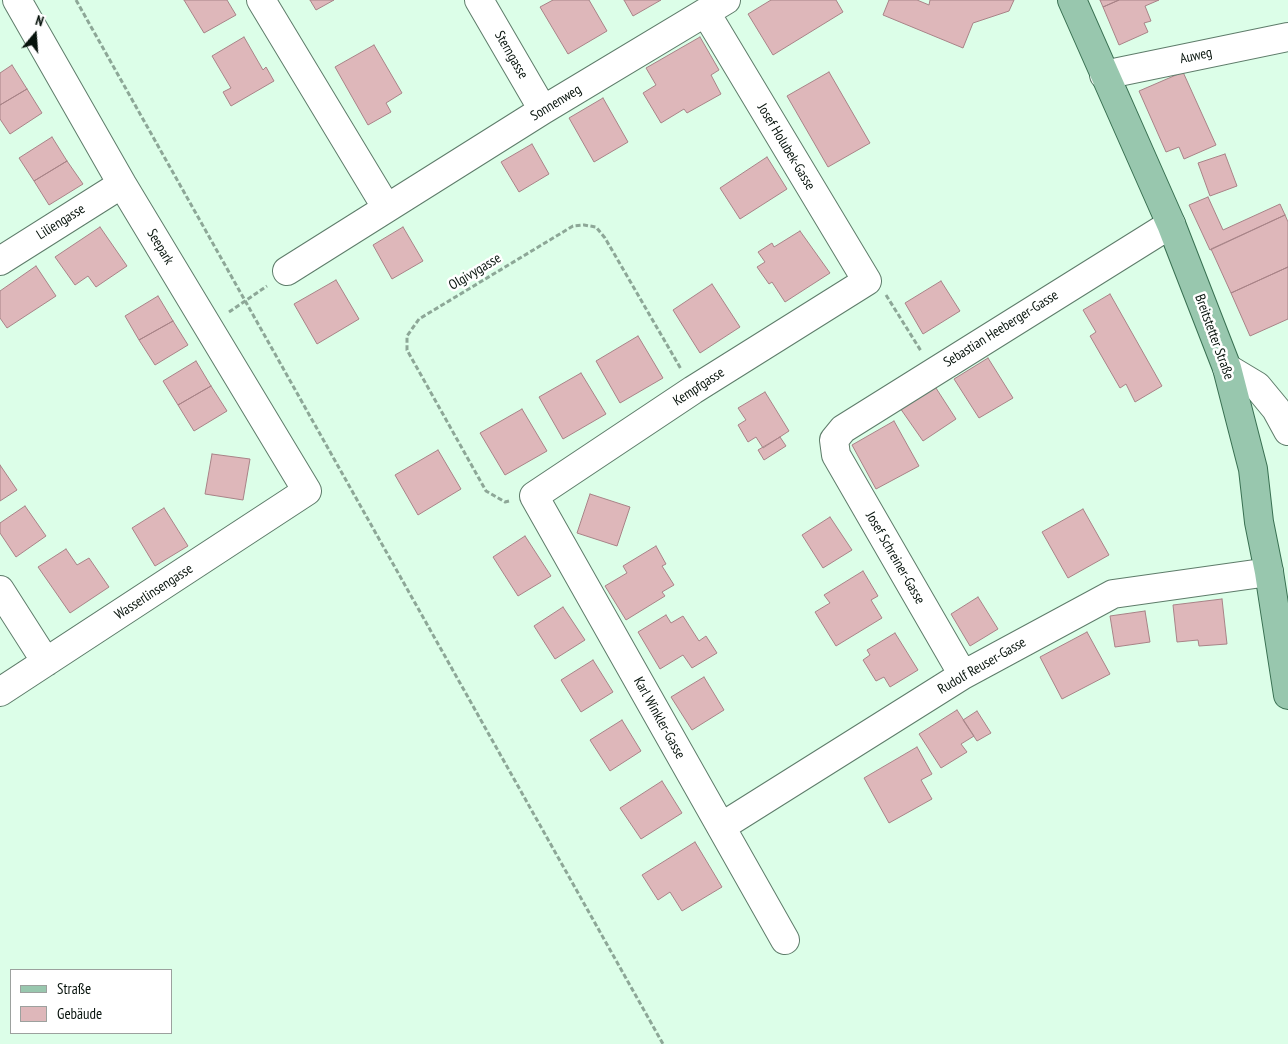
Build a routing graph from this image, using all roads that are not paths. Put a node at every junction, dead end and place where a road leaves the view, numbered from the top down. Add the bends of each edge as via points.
1 (17, 0) edge
2 (262, 0) edge
3 (479, 0) edge
4 (1072, 0) edge
5 (716, 6) edge
6 (1288, 37) edge
7 (1104, 76) junction
8 (543, 110) junction
9 (122, 184) junction
10 (386, 208) junction
11 (1171, 224) junction
12 (0, 261) edge
13 (287, 271) road end
14 (867, 281) joint
15 (1227, 368) junction
16 (1288, 431) edge
17 (834, 440) joint
18 (307, 491) joint
19 (534, 496) joint
20 (1269, 572) junction
21 (0, 590) edge
22 (46, 662) junction
23 (963, 675) junction
24 (0, 692) edge
25 (1288, 695) edge
26 (721, 827) junction
27 (785, 940) dead end

1 - 9 street, Seepark
2 - 10 street
3 - 8 street, Sterngasse
4 - 7 main road, Breitstetter Straße
5 - 8 street, Sonnenweg
5 - 14 street, Josef Holubek-Gasse
6 - 7 street, Auweg
7 - 11 main road, Breitstetter Straße
8 - 10 street, Sonnenweg
9 - 12 street, Liliengasse
9 - 18 street, Seepark
10 - 13 street, Sonnenweg
11 - 15 main road, Breitstetter Straße
11 - 17 street, Sebastian Heeberger-Gasse via 933,371 843,429
14 - 19 street, Kempfgasse via 693,390
15 - 16 street via 1257,386 1276,409
15 - 20 main road, Breitstetter Straße via 1253,469
17 - 23 street, Josef Schreiner-Gasse via 836,455
18 - 22 street, Wasserlinsengasse
19 - 26 street, Karl Winkler-Gasse
20 - 23 street, Rudolf Reuser-Gasse via 1113,594
20 - 25 main road, Breitstetter Straße
21 - 22 street
22 - 24 street, Wasserlinsengasse
23 - 26 street, Rudolf Reuser-Gasse
26 - 27 street, Karl Winkler-Gasse

